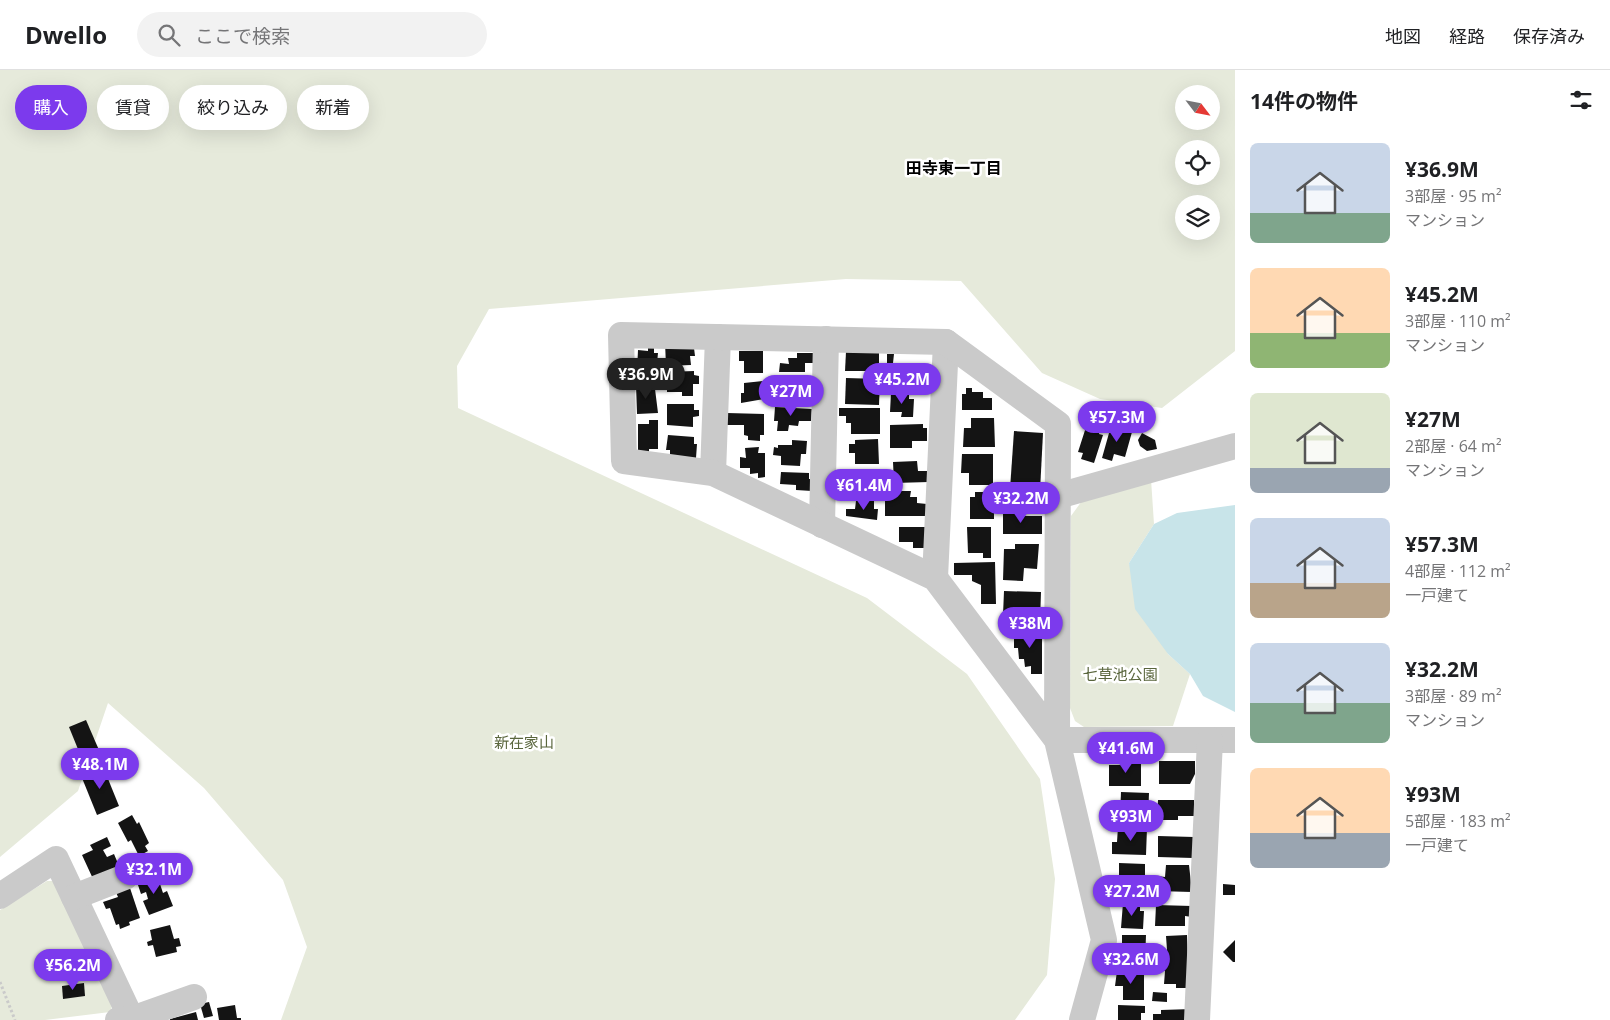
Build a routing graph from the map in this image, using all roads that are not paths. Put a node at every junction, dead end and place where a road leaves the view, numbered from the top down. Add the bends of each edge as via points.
1 (718, 337) junction
2 (826, 339) junction
3 (946, 342) junction
4 (1235, 446) edge
5 (713, 473) junction
6 (1058, 496) junction
7 (822, 524) junction
8 (935, 578) junction
9 (1057, 740) junction
10 (1223, 740) edge
11 (125, 877) dead end
12 (0, 896) edge
13 (74, 897) junction
14 (194, 997) dead end
15 (127, 1020) edge
16 (1082, 1020) edge
17 (1197, 1020) edge

1 - 2 street
1 - 5 street
1 - 5 street via 621,335 624,461
2 - 3 street
2 - 7 street
3 - 6 street via 1058,424
3 - 8 street
4 - 6 street
5 - 7 street
6 - 9 street
7 - 8 street
8 - 9 street
9 - 10 street
9 - 16 street via 1104,940
10 - 17 street
11 - 13 street
12 - 13 street via 56,858
13 - 15 street
14 - 15 street

